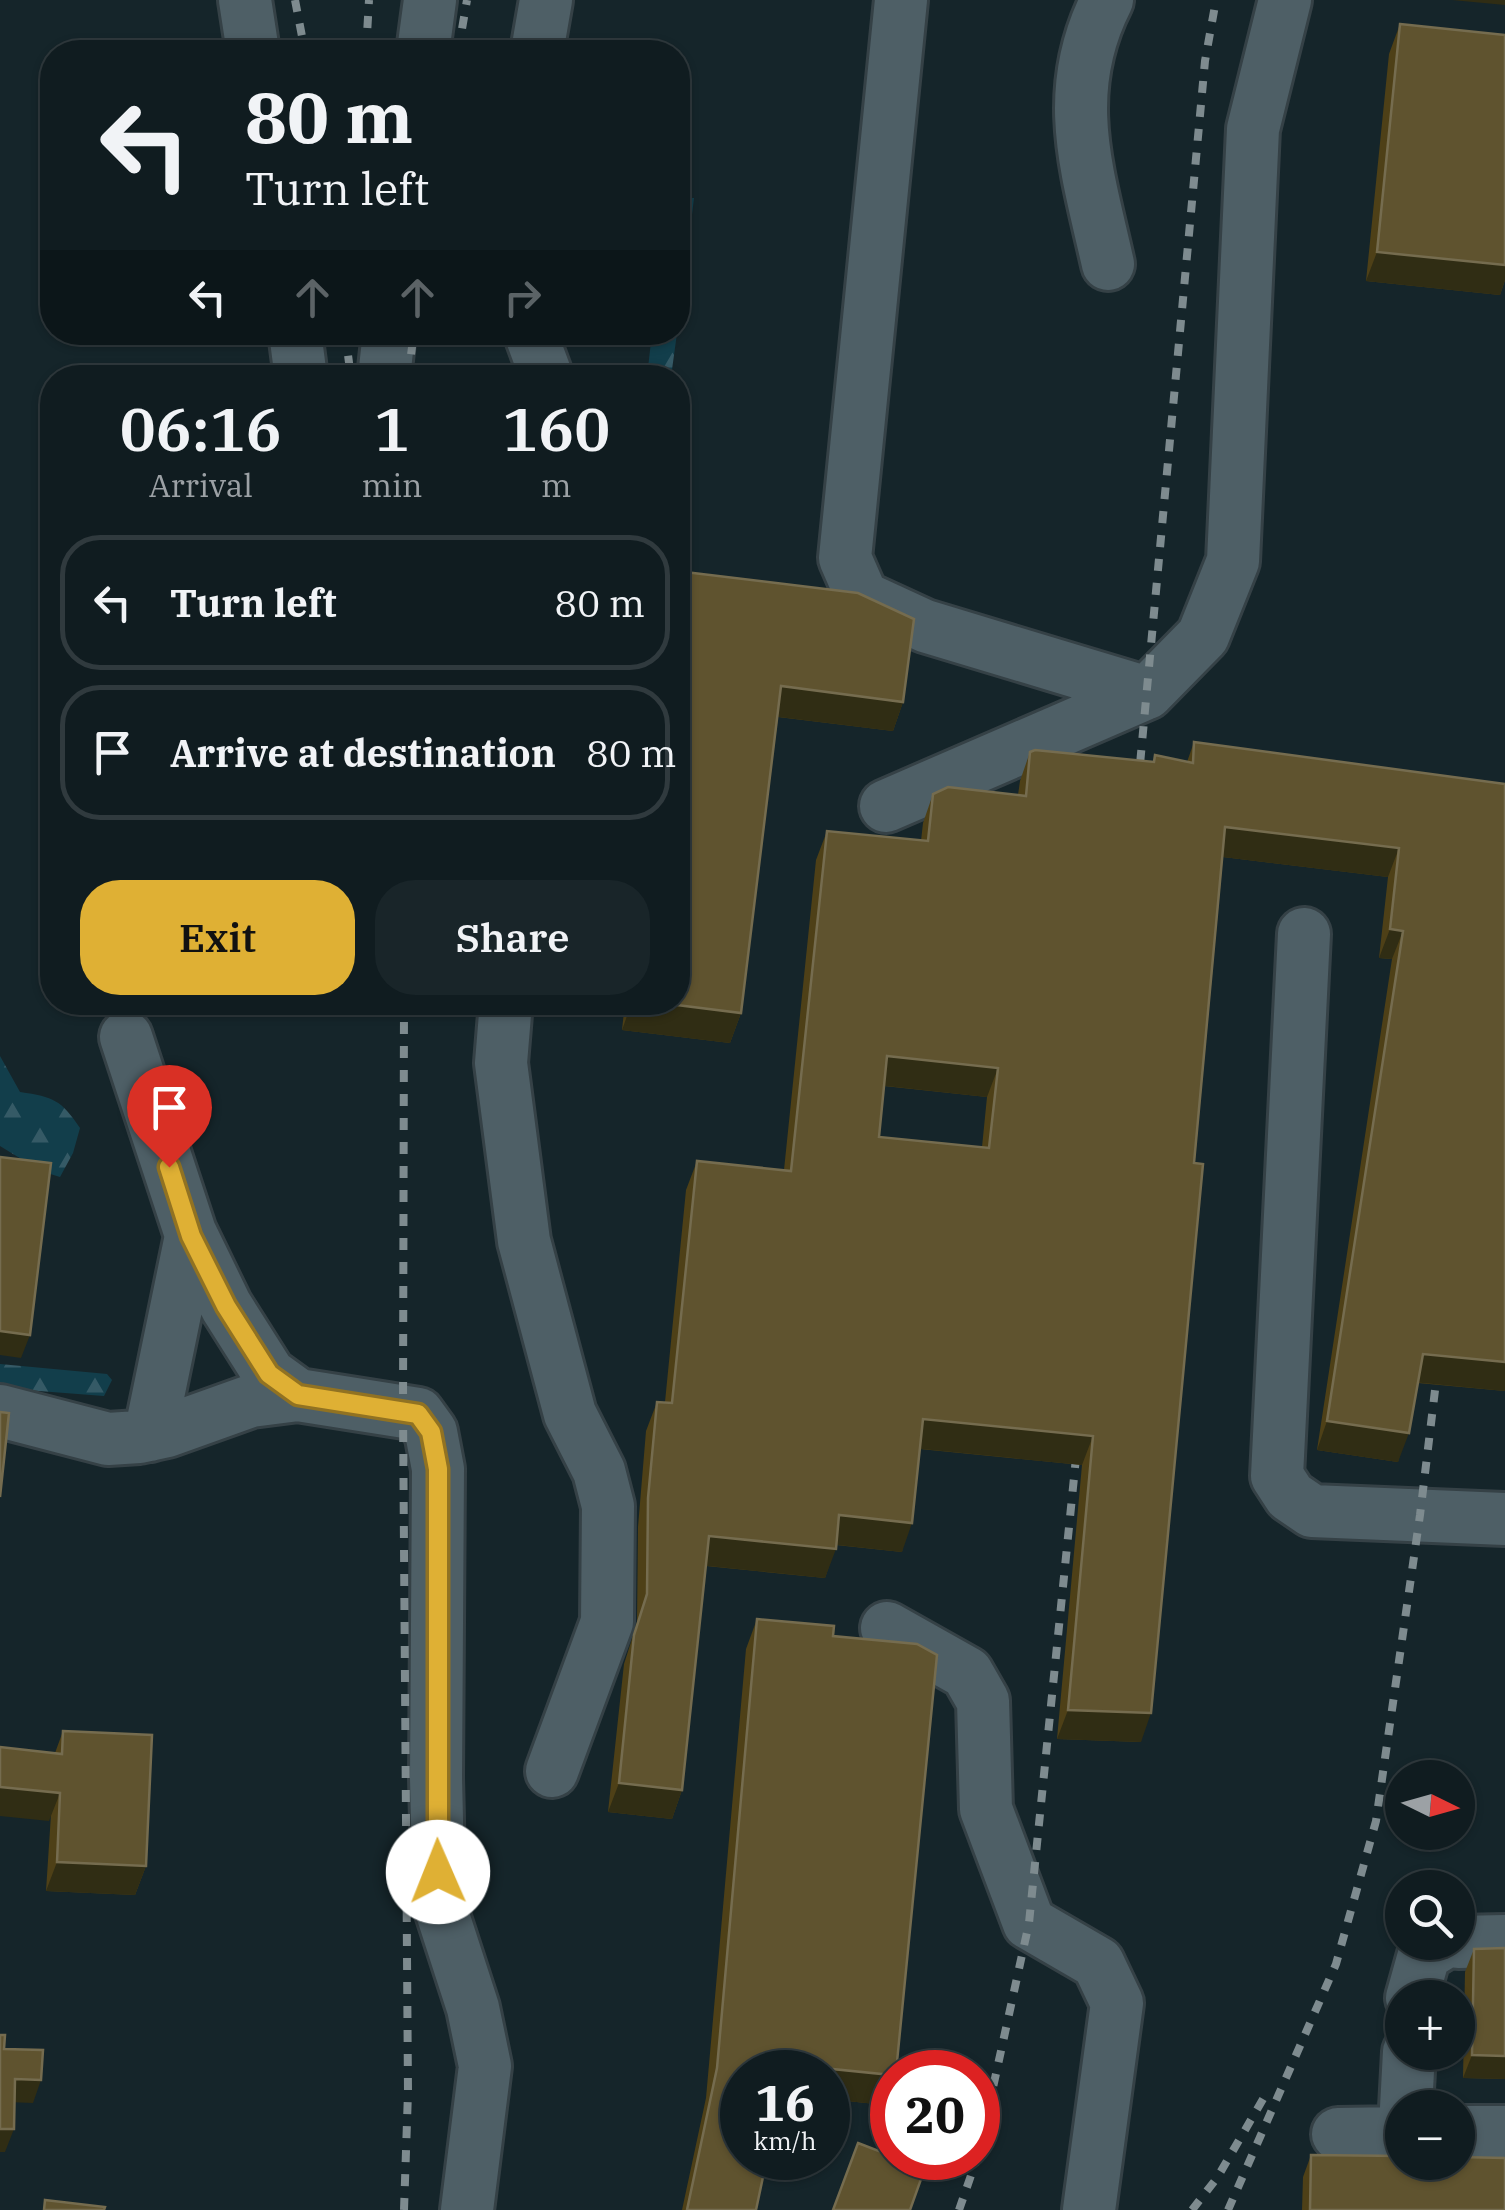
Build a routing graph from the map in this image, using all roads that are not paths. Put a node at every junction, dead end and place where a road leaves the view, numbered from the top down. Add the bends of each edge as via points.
1 (246, 0) edge
2 (430, 0) edge
3 (546, 0) edge
4 (901, 0) edge
5 (1107, 0) edge
6 (1284, 0) edge
7 (251, 40) edge
8 (425, 40) edge
9 (539, 40) edge
10 (1108, 264) dead end
11 (1146, 692) junction
12 (886, 806) dead end
13 (1304, 934) dead end
14 (505, 1015) edge
15 (126, 1038) dead end
16 (191, 1236) junction
17 (298, 1395) junction
18 (0, 1411) edge
19 (150, 1434) junction
20 (1505, 1519) edge
21 (887, 1628) dead end
22 (552, 1771) dead end
23 (1505, 1941) edge
24 (1475, 1942) edge
25 (1475, 2132) edge
26 (1505, 2132) edge
27 (1385, 2133) edge
28 (1338, 2134) dead end
29 (467, 2210) edge
30 (1088, 2210) edge

1 - 7 lane
2 - 8 lane
3 - 9 lane
4 - 11 lane via 846,558 862,597 925,626
5 - 10 lane via 1088,48 1080,142
6 - 11 lane via 1253,129 1232,560 1203,636
11 - 12 lane
13 - 20 lane via 1277,1476 1312,1511
14 - 22 lane via 501,1063 524,1241 570,1414 599,1470 608,1506 607,1622
15 - 16 lane
16 - 17 lane via 269,1374
16 - 19 lane
17 - 19 lane via 251,1401
17 - 29 lane via 418,1414 431,1432 438,1469 438,1903 485,2066
18 - 19 lane via 108,1438
21 - 30 lane via 967,1673 982,1702 986,1809 1029,1923 1098,1964 1116,2003
23 - 24 lane
25 - 26 lane
27 - 28 lane

